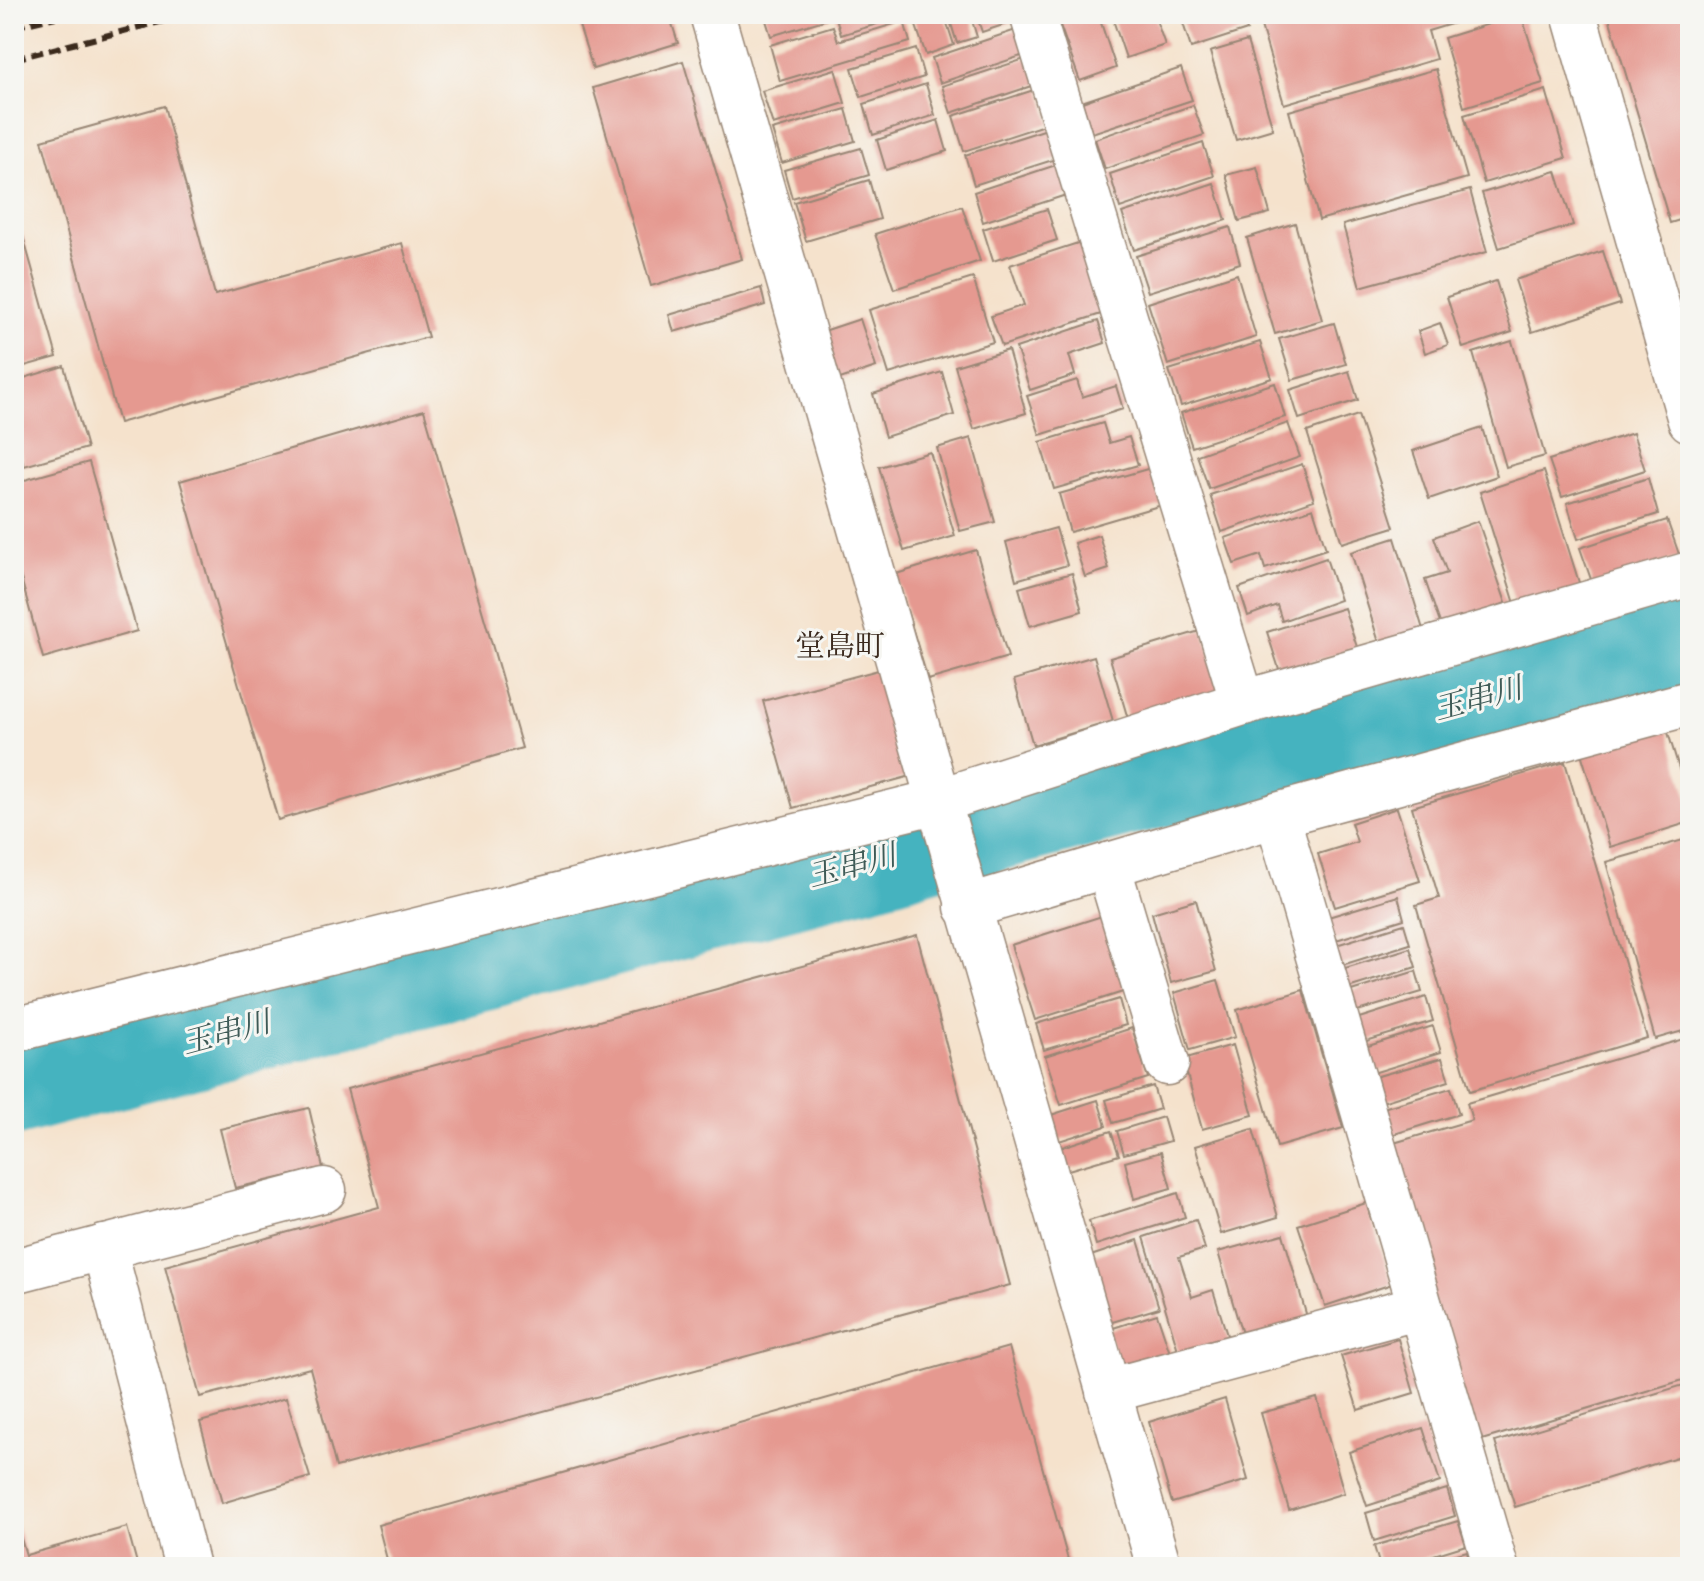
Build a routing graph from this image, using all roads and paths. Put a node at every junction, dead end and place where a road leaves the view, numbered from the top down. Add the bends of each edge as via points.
1 (712, 14) edge
2 (1032, 14) edge
3 (1574, 14) edge
4 (1690, 420) edge
5 (1690, 574) edge
6 (1243, 703) junction
7 (1690, 703) edge
8 (941, 812) junction
9 (1277, 815) junction
10 (1108, 865) junction
11 (963, 891) junction
12 (14, 1030) edge
13 (1167, 1063) dead end
14 (324, 1190) dead end
15 (104, 1247) junction
16 (14, 1271) edge
17 (1420, 1307) junction
18 (1108, 1391) junction
19 (187, 1567) edge
20 (1159, 1567) edge
21 (1496, 1567) edge

1 - 8 street
2 - 6 street
3 - 4 street
5 - 6 street
6 - 8 street
7 - 9 street
8 - 11 street
8 - 12 street
9 - 10 street
9 - 17 street
10 - 11 street
10 - 13 street
11 - 18 street
14 - 15 street
15 - 16 street
15 - 19 street
17 - 18 street
17 - 21 street
18 - 20 street

